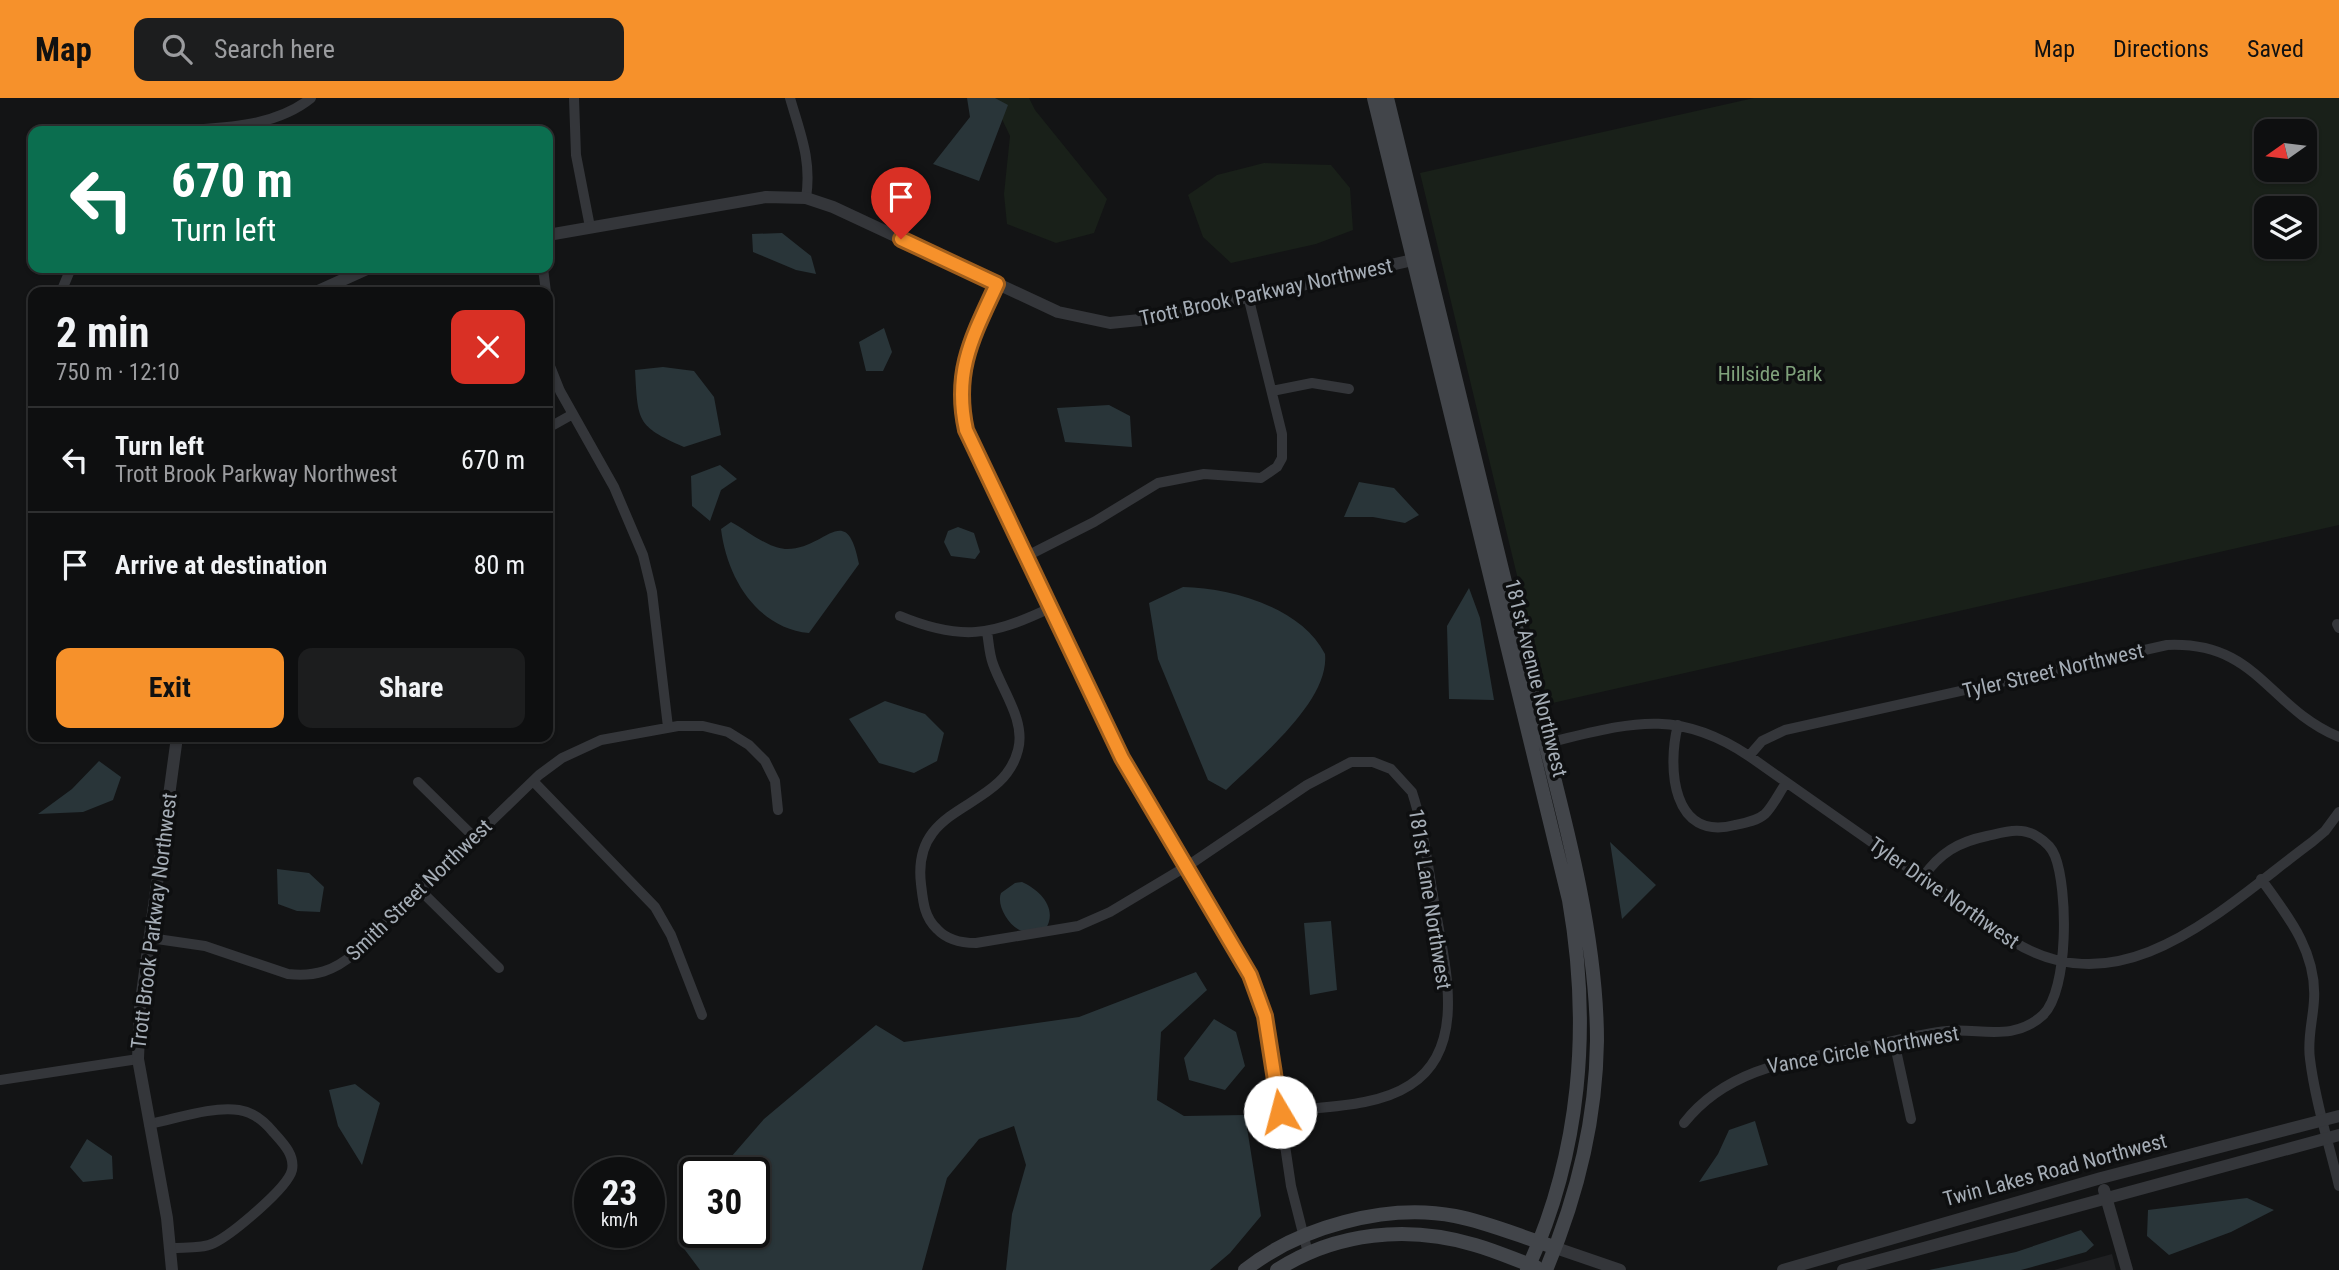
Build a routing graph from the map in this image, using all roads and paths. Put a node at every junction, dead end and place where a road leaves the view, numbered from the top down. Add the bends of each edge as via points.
1 (312, 98) edge
2 (574, 98) edge
3 (790, 98) edge
4 (1374, 98) edge
5 (1387, 98) edge
6 (219, 126) edge
7 (806, 198) junction
8 (590, 227) junction
9 (553, 234) edge
10 (1420, 259) junction
11 (358, 273) edge
12 (997, 284) junction
13 (327, 287) edge
14 (1248, 296) junction
15 (553, 372) edge
16 (1349, 389) dead end
17 (1272, 391) junction
18 (573, 414) junction
19 (553, 425) edge
20 (1025, 556) junction
21 (1050, 608) junction
22 (900, 616) dead end
23 (987, 632) junction
24 (1678, 725) junction
25 (668, 727) junction
26 (2339, 737) edge
27 (176, 742) edge
28 (1538, 745) junction
29 (1749, 756) junction
30 (533, 781) junction
31 (418, 782) dead end
32 (1786, 783) junction
33 (778, 810) dead end
34 (2339, 812) edge
35 (474, 837) junction
36 (1187, 866) junction
37 (1923, 877) junction
38 (2261, 879) junction
39 (420, 890) junction
40 (150, 937) junction
41 (2063, 964) junction
42 (499, 968) dead end
43 (702, 1015) dead end
44 (1894, 1041) junction
45 (138, 1059) junction
46 (0, 1080) edge
47 (1280, 1112) junction
48 (2339, 1116) edge
49 (1911, 1119) dead end
50 (2324, 1121) junction
51 (1684, 1123) dead end
52 (149, 1124) junction
53 (2333, 1137) edge
54 (2101, 1178) junction
55 (2339, 1186) edge
56 (2106, 1196) junction
57 (1302, 1236) junction
58 (1539, 1242) junction
59 (172, 1248) junction
60 (1556, 1248) junction
61 (1308, 1253) junction
62 (1528, 1267) edge
63 (172, 1270) edge
64 (1245, 1270) edge
65 (1277, 1270) edge
66 (1547, 1270) edge
67 (1620, 1270) edge
68 (1783, 1270) edge
69 (1843, 1270) edge
70 (2127, 1270) edge

1 - 6 street via 261,121
2 - 8 street via 576,155
3 - 7 street via 806,147
4 - 10 main road, 181st Avenue Northwest
5 - 10 main road, 181st Avenue Northwest
7 - 8 street, Trott Brook Parkway Northwest via 766,197
7 - 12 street, Trott Brook Parkway Northwest via 833,206
8 - 9 street, Trott Brook Parkway Northwest
10 - 14 street, Trott Brook Parkway Northwest
10 - 28 main road, 181st Avenue Northwest
11 - 13 street
12 - 14 street, Trott Brook Parkway Northwest via 1066,315 1110,323 1150,319
12 - 20 street via 967,354 962,405 974,449
14 - 17 street
15 - 18 street
16 - 17 street via 1312,383
17 - 20 street via 1284,447 1270,473 1251,479 1204,474 1164,480
18 - 19 street
18 - 25 street via 614,487 643,555 655,610
20 - 21 street
21 - 23 street
21 - 36 street via 1122,758
22 - 23 street via 948,631
23 - 36 street via 992,661 1018,724 1019,748 1004,776 938,824 928,839 920,876 926,913 935,928 966,943 1078,926
24 - 28 street, Tyler Drive Northwest via 1628,724
24 - 29 street, Tyler Drive Northwest via 1711,734
24 - 32 street via 1673,765 1678,794 1685,811 1703,826 1721,829 1760,818
25 - 30 street, Smith Street Northwest via 588,744
25 - 33 street, Smith Street Northwest via 714,728 749,745 770,771
26 - 29 street, Tyler Street Northwest via 2303,718 2239,660 2188,644 2166,645 1785,730 1762,741
27 - 40 street, Trott Brook Parkway Northwest
28 - 58 main road, 181st Avenue Northwest via 1578,953 1581,1000 1573,1126
28 - 60 main road, 181st Avenue Northwest via 1591,952 1597,1039 1588,1138
29 - 32 street, Tyler Drive Northwest
30 - 35 street, Smith Street Northwest
30 - 43 street via 655,907
31 - 35 street
32 - 37 street, Tyler Drive Northwest
34 - 38 street, Tyler Drive Northwest via 2325,831
35 - 39 street, Smith Street Northwest
36 - 47 street via 1243,961 1261,1002
36 - 47 street, 181st Lane Northwest via 1307,785 1351,762 1373,762 1391,769 1412,792 1446,980 1446,1021 1436,1057 1413,1084 1392,1094
37 - 41 street, Tyler Drive Northwest via 2027,950
37 - 41 street via 1963,841 2009,831 2037,836 2052,850 2059,870
38 - 41 street, Tyler Drive Northwest via 2161,949 2105,963
38 - 50 street via 2300,935 2312,970 2315,996 2309,1052
39 - 40 street, Smith Street Northwest via 342,964 316,975 288,974 205,946
39 - 42 street
40 - 45 street, Trott Brook Parkway Northwest
41 - 44 street, Vance Circle Northwest via 2051,1005 2025,1027 1995,1034 1944,1032
44 - 49 street
44 - 51 street, Vance Circle Northwest via 1749,1073 1711,1094
45 - 46 street
45 - 52 street, Trott Brook Parkway Northwest
47 - 57 street
48 - 50 street, Twin Lakes Road Northwest
50 - 53 street
50 - 54 street, Twin Lakes Road Northwest
52 - 59 street, Trott Brook Parkway Northwest
52 - 59 street via 227,1109 249,1112 286,1145 292,1162 281,1188 221,1239 204,1246
53 - 55 street
53 - 56 street, Twin Lakes Road Northwest
54 - 56 street
54 - 68 street, Twin Lakes Road Northwest
56 - 69 street, Twin Lakes Road Northwest
56 - 70 street
57 - 58 main road via 1372,1217 1433,1213 1472,1219
57 - 61 street
57 - 64 main road
58 - 60 main road
58 - 62 main road, 181st Avenue Northwest
59 - 63 street, Trott Brook Parkway Northwest
60 - 66 main road, 181st Avenue Northwest
60 - 67 street
61 - 62 main road via 1359,1237 1408,1234 1474,1245
61 - 65 main road
62 - 66 main road

